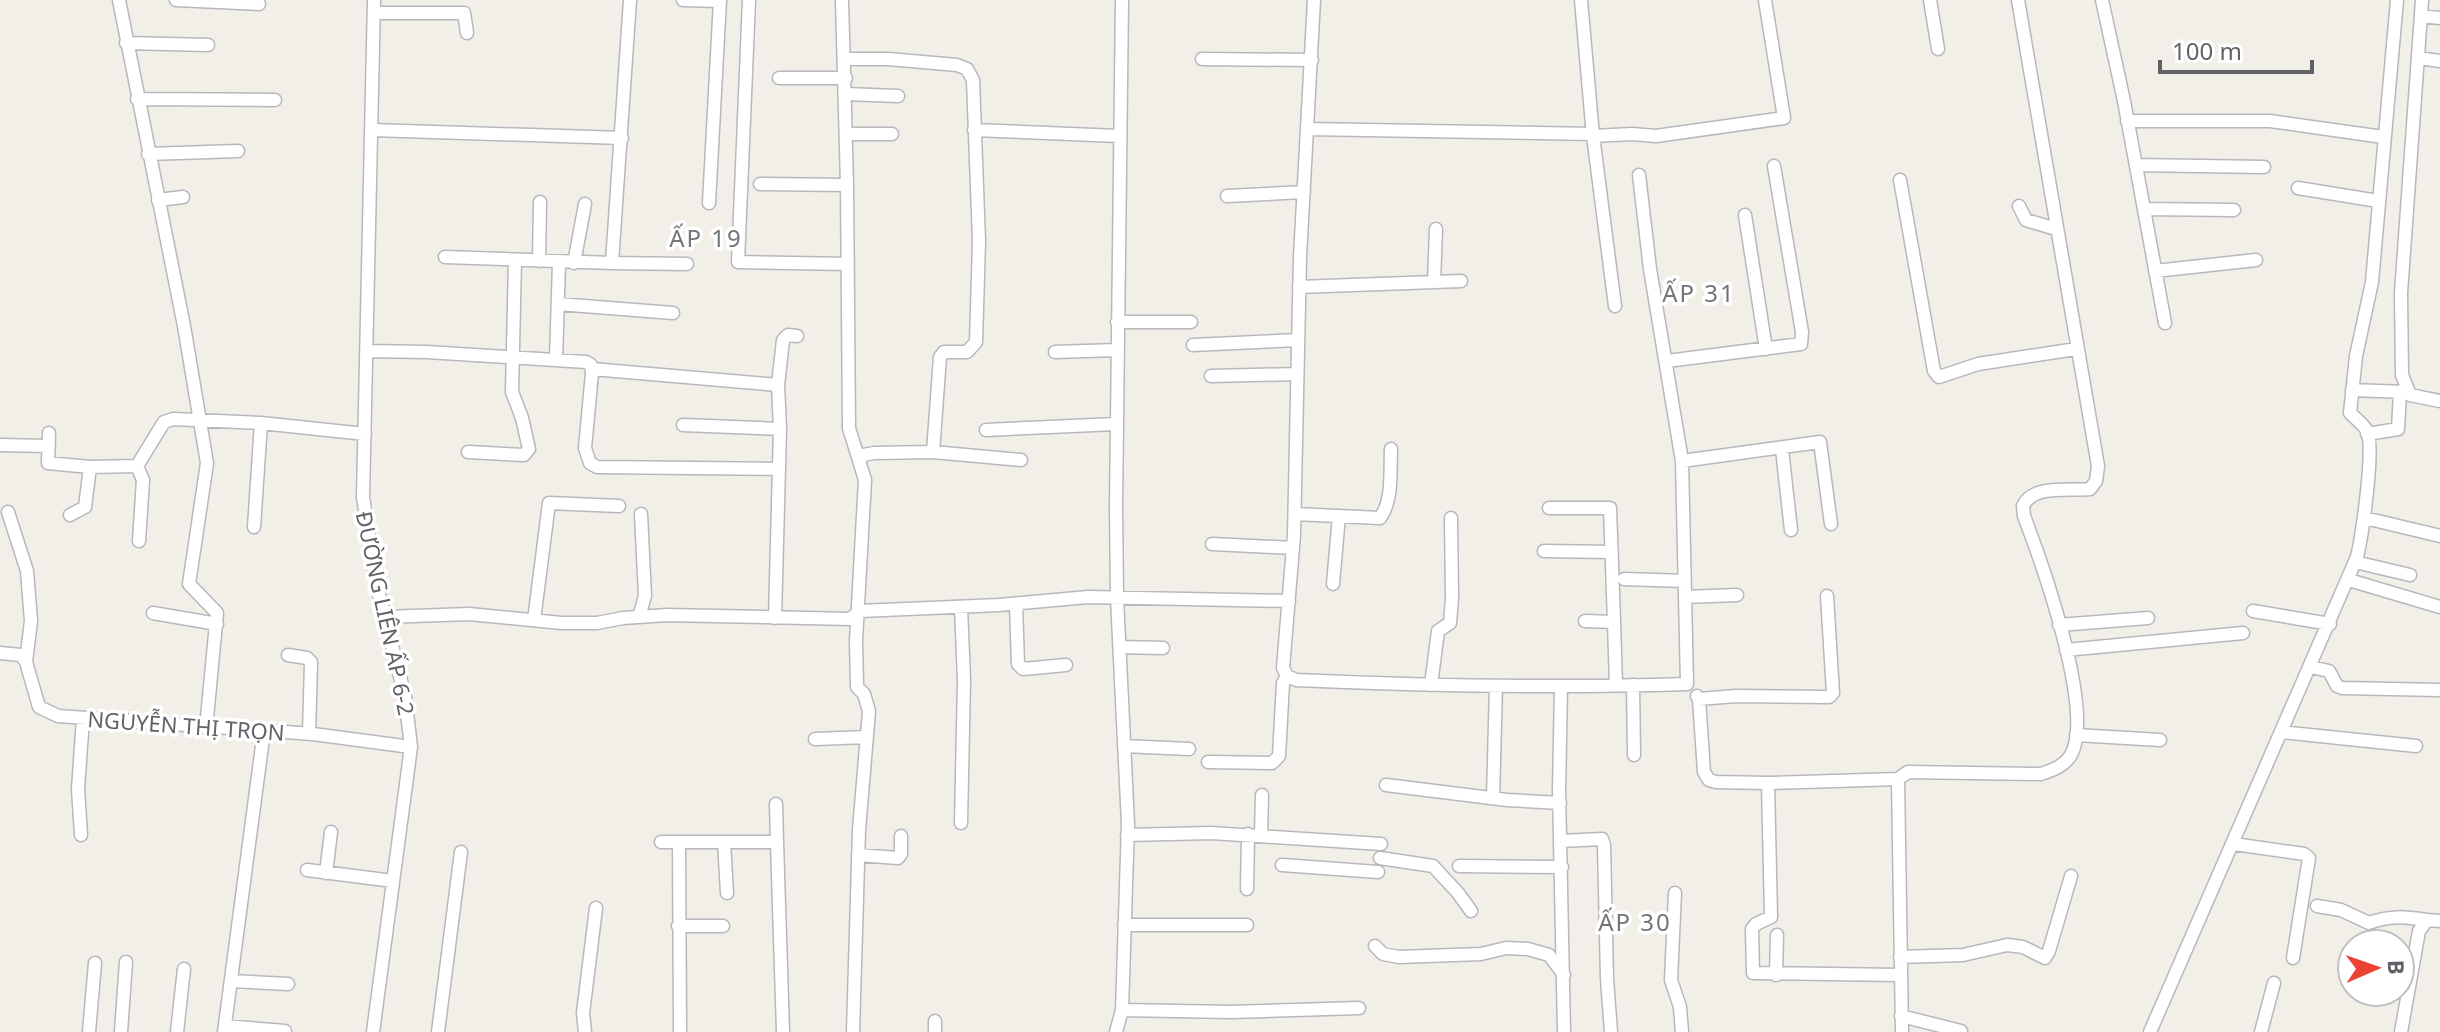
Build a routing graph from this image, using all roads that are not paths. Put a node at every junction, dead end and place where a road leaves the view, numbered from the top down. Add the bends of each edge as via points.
1 (119, 0) edge
2 (176, 0) edge
3 (630, 0) edge
4 (683, 0) edge
5 (720, 0) edge
6 (749, 0) edge
7 (760, 0) edge
8 (842, 0) edge
9 (1122, 0) edge
10 (1314, 0) edge
11 (1581, 0) edge
12 (1765, 0) edge
13 (1930, 0) edge
14 (2018, 0) edge
15 (2102, 0) edge
16 (2397, 0) edge
17 (2422, 0) edge
18 (259, 4) dead end
19 (374, 6) edge
20 (2421, 16) junction
21 (2440, 18) edge
22 (467, 33) dead end
23 (126, 43) junction
24 (208, 45) dead end
25 (1938, 49) dead end
26 (2418, 58) junction
27 (845, 59) junction
28 (1202, 59) dead end
29 (1312, 60) junction
30 (2440, 61) edge
31 (779, 78) dead end
32 (846, 78) junction
33 (846, 94) junction
34 (898, 96) dead end
35 (137, 99) junction
36 (275, 100) dead end
37 (2127, 121) junction
38 (1307, 129) junction
39 (372, 130) junction
40 (974, 130) junction
41 (847, 134) junction
42 (892, 134) dead end
43 (1592, 135) junction
44 (1119, 136) junction
45 (2383, 137) junction
46 (622, 138) junction
47 (238, 151) dead end
48 (148, 154) junction
49 (2136, 165) junction
50 (1774, 166) dead end
51 (2264, 167) dead end
52 (1639, 175) dead end
53 (1900, 180) dead end
54 (760, 184) dead end
55 (847, 185) junction
56 (2298, 188) dead end
57 (1304, 192) junction
58 (1227, 196) dead end
59 (183, 197) dead end
60 (158, 200) junction
61 (2378, 201) junction
62 (540, 202) dead end
63 (709, 203) dead end
64 (585, 204) dead end
65 (2019, 206) dead end
66 (2144, 209) junction
67 (2234, 210) dead end
68 (1745, 215) dead end
69 (1436, 229) dead end
70 (2056, 229) junction
71 (445, 257) dead end
72 (515, 260) junction
73 (2256, 260) dead end
74 (539, 261) junction
75 (559, 263) junction
76 (574, 263) junction
77 (612, 263) junction
78 (687, 264) dead end
79 (848, 264) junction
80 (2155, 271) junction
81 (1461, 281) dead end
82 (1434, 282) junction
83 (1299, 287) junction
84 (558, 304) junction
85 (1615, 306) dead end
86 (673, 313) dead end
87 (1117, 322) junction
88 (1191, 322) dead end
89 (2165, 323) dead end
90 (797, 336) dead end
91 (1298, 340) junction
92 (1193, 345) dead end
93 (1766, 349) junction
94 (2076, 349) junction
95 (1116, 350) junction
96 (367, 351) junction
97 (1055, 352) dead end
98 (514, 356) junction
99 (556, 359) junction
100 (1667, 361) junction
101 (592, 369) junction
102 (1297, 374) junction
103 (1211, 376) dead end
104 (778, 385) junction
105 (2352, 390) junction
106 (2404, 392) junction
107 (2440, 401) edge
108 (201, 420) junction
109 (261, 423) junction
110 (1116, 424) junction
111 (683, 425) dead end
112 (780, 429) junction
113 (986, 430) dead end
114 (365, 434) junction
115 (2367, 434) junction
116 (0, 445) edge
117 (1391, 449) dead end
118 (1782, 449) junction
119 (468, 452) dead end
120 (933, 452) junction
121 (858, 456) junction
122 (1021, 460) dead end
123 (1682, 461) junction
124 (137, 466) junction
125 (90, 467) junction
126 (778, 469) junction
127 (619, 506) dead end
128 (1549, 508) dead end
129 (8, 512) dead end
130 (641, 514) dead end
131 (1295, 514) junction
132 (70, 515) dead end
133 (1339, 516) junction
134 (1451, 518) dead end
135 (2365, 518) junction
136 (1831, 524) dead end
137 (254, 527) dead end
138 (1791, 530) dead end
139 (2440, 536) edge
140 (139, 541) dead end
141 (1212, 544) dead end
142 (1293, 548) junction
143 (1544, 551) dead end
144 (1612, 552) junction
145 (2355, 562) junction
146 (2410, 575) dead end
147 (1624, 579) dead end
148 (2349, 580) junction
149 (1685, 581) junction
150 (1333, 584) dead end
151 (1737, 595) dead end
152 (1827, 596) dead end
153 (1685, 597) junction
154 (1117, 598) junction
155 (1289, 601) junction
156 (1016, 604) junction
157 (961, 607) junction
158 (2440, 607) edge
159 (860, 611) junction
160 (2253, 611) dead end
161 (153, 613) dead end
162 (384, 617) junction
163 (639, 617) junction
164 (775, 618) junction
165 (2148, 618) dead end
166 (534, 620) junction
167 (1585, 621) dead end
168 (1614, 622) junction
169 (217, 624) junction
170 (2330, 624) junction
171 (2059, 625) junction
172 (2243, 633) dead end
173 (1120, 647) junction
174 (1163, 648) dead end
175 (2066, 650) junction
176 (0, 653) edge
177 (288, 655) dead end
178 (26, 662) junction
179 (1066, 665) dead end
180 (2311, 667) junction
181 (1287, 676) junction
182 (1687, 684) junction
183 (1431, 685) junction
184 (1633, 685) junction
185 (1496, 686) junction
186 (1616, 686) junction
187 (1561, 687) junction
188 (2440, 690) edge
189 (1699, 699) junction
190 (83, 718) junction
191 (206, 728) junction
192 (264, 731) junction
193 (2282, 732) junction
194 (309, 734) junction
195 (2076, 735) junction
196 (867, 737) junction
197 (815, 739) dead end
198 (2160, 740) dead end
199 (1124, 746) junction
200 (2416, 746) dead end
201 (411, 747) junction
202 (1189, 749) dead end
203 (1634, 755) dead end
204 (1208, 762) dead end
205 (1898, 779) junction
206 (1768, 783) junction
207 (1386, 785) dead end
208 (1262, 795) dead end
209 (1493, 798) junction
210 (1560, 803) junction
211 (776, 804) dead end
212 (961, 823) dead end
213 (331, 832) dead end
214 (81, 835) dead end
215 (1127, 835) junction
216 (1255, 835) junction
217 (901, 836) dead end
218 (1561, 841) junction
219 (661, 842) dead end
220 (679, 842) junction
221 (724, 842) junction
222 (777, 842) junction
223 (1381, 844) dead end
224 (2234, 844) junction
225 (461, 852) dead end
226 (858, 855) junction
227 (1380, 858) dead end
228 (1282, 865) dead end
229 (1459, 866) dead end
230 (1562, 867) junction
231 (307, 870) dead end
232 (1378, 872) dead end
233 (326, 873) junction
234 (2071, 876) dead end
235 (393, 881) junction
236 (1247, 889) dead end
237 (727, 893) dead end
238 (1675, 893) dead end
239 (2317, 906) dead end
240 (596, 908) dead end
241 (1471, 911) dead end
242 (2434, 920) edge
243 (1124, 925) junction
244 (1247, 925) dead end
245 (678, 926) junction
246 (723, 926) dead end
247 (1777, 935) dead end
248 (1375, 946) dead end
249 (1900, 957) junction
250 (2293, 958) dead end
251 (126, 962) dead end
252 (95, 963) dead end
253 (184, 969) dead end
254 (1564, 975) junction
255 (1776, 975) junction
256 (1900, 975) junction
257 (231, 981) junction
258 (2274, 983) dead end
259 (288, 984) dead end
260 (1359, 1008) dead end
261 (1122, 1010) junction
262 (1901, 1016) junction
263 (224, 1029) edge
264 (285, 1031) edge
265 (1961, 1031) edge
266 (89, 1032) edge
267 (121, 1032) edge
268 (177, 1032) edge
269 (373, 1032) edge
270 (438, 1032) edge
271 (585, 1032) edge
272 (680, 1032) edge
273 (783, 1032) edge
274 (853, 1032) edge
275 (1116, 1032) edge
276 (1564, 1032) edge
277 (1611, 1032) edge
278 (1682, 1032) edge
279 (1902, 1032) edge
280 (2150, 1032) edge
281 (2261, 1032) edge
282 (2401, 1032) edge

1 - 23 street
2 - 18 street
3 - 46 street
4 - 5 street
5 - 63 street
6 - 7 street
6 - 79 street via 738,262
8 - 27 street
9 - 44 street
10 - 29 street
11 - 43 street
12 - 43 street via 1784,118 1656,136
13 - 25 street
14 - 70 street
15 - 37 street
16 - 45 street
17 - 20 street
19 - 22 street via 464,13
19 - 39 street, ĐƯỜNG LIÊN ẤP 6-2
20 - 21 street
20 - 26 street
23 - 24 street
23 - 35 street
26 - 30 street
26 - 106 street via 2401,293
27 - 32 street
27 - 40 street via 967,69 973,80
28 - 29 street
29 - 38 street
31 - 32 street
32 - 33 street
33 - 34 street
33 - 41 street
35 - 36 street
35 - 48 street
37 - 45 street via 2270,121
37 - 49 street
38 - 43 street
38 - 57 street
39 - 46 street
39 - 96 street, ĐƯỜNG LIÊN ẤP 6-2
40 - 44 street
40 - 120 street via 976,342 967,352 944,352 940,357
41 - 42 street
41 - 55 street
43 - 85 street
44 - 87 street
45 - 61 street
46 - 77 street
47 - 48 street
48 - 60 street
49 - 51 street
49 - 66 street
50 - 93 street via 1802,332 1801,344
52 - 100 street
53 - 94 street via 1939,377 1978,364
54 - 55 street
55 - 79 street
56 - 61 street
57 - 58 street
57 - 83 street
59 - 60 street
60 - 108 street
61 - 105 street via 2372,282
62 - 74 street
64 - 76 street
65 - 70 street via 2026,220
66 - 67 street
66 - 80 street
68 - 93 street
69 - 82 street
70 - 94 street
71 - 72 street
72 - 74 street
72 - 98 street
73 - 80 street
74 - 75 street
75 - 76 street
75 - 84 street
76 - 77 street
77 - 78 street
79 - 121 street via 849,428
80 - 89 street
81 - 82 street
82 - 83 street
83 - 91 street
84 - 86 street
84 - 99 street
87 - 88 street
87 - 95 street
90 - 104 street via 783,340
91 - 92 street
91 - 102 street
93 - 100 street
94 - 171 street via 2098,466 2096,481 2090,489 2030,496 2023,506
95 - 97 street
95 - 110 street
96 - 98 street
96 - 114 street, ĐƯỜNG LIÊN ẤP 6-2
98 - 99 street
98 - 119 street via 512,392 527,453
99 - 101 street via 586,362
100 - 123 street
101 - 104 street
101 - 126 street via 585,448 597,467
102 - 103 street
102 - 131 street
104 - 112 street
105 - 106 street
105 - 115 street via 2350,413
106 - 107 street
106 - 115 street via 2398,429
108 - 109 street
108 - 124 street via 164,422
108 - 169 street via 207,463 189,584 217,613
109 - 114 street
109 - 137 street
110 - 113 street
110 - 154 street
111 - 112 street
112 - 126 street
114 - 162 street, ĐƯỜNG LIÊN ẤP 6-2 via 363,497
115 - 135 street
116 - 125 street via 49,440 48,463
117 - 133 street via 1384,514
118 - 123 street
118 - 136 street via 1820,442
118 - 138 street
120 - 121 street
120 - 122 street
121 - 159 street via 865,480
123 - 149 street
124 - 125 street
124 - 140 street via 143,480
125 - 132 street via 85,507
126 - 164 street
127 - 166 street via 549,503
128 - 144 street via 1610,508
129 - 178 street via 27,571 31,621
130 - 163 street via 645,596
131 - 133 street
131 - 142 street
133 - 150 street
134 - 183 street via 1450,623 1438,631
135 - 139 street
135 - 145 street
141 - 142 street
142 - 155 street
143 - 144 street
144 - 168 street
145 - 146 street
145 - 148 street
147 - 149 street
148 - 158 street
148 - 170 street
149 - 153 street
151 - 153 street
152 - 189 street via 1833,693 1829,697
153 - 182 street
154 - 155 street
154 - 156 street
154 - 173 street
155 - 181 street via 1283,668
156 - 157 street
156 - 179 street via 1018,664 1023,669
157 - 159 street
157 - 212 street
159 - 164 street via 850,619
159 - 196 street via 857,687 869,711
160 - 170 street
161 - 169 street
162 - 166 street via 469,614
162 - 201 street, ĐƯỜNG LIÊN ẤP 6-2 via 405,696
163 - 164 street
163 - 166 street via 597,623
165 - 171 street
167 - 168 street
168 - 186 street
169 - 191 street
170 - 180 street
171 - 175 street
172 - 175 street
173 - 174 street
173 - 199 street
175 - 195 street via 2076,698
176 - 178 street via 21,655
177 - 194 street via 311,662
178 - 190 street, NGUYỄN THỊ TRỌN via 39,707 58,716
180 - 188 street via 2329,671 2342,688
180 - 193 street
181 - 183 street
181 - 204 street via 1279,756 1272,763
182 - 184 street
182 - 189 street
183 - 185 street
184 - 186 street
184 - 203 street
185 - 187 street
185 - 209 street
186 - 187 street
187 - 210 street
189 - 206 street via 1709,780
190 - 191 street, NGUYỄN THỊ TRỌN
190 - 214 street
191 - 192 street, NGUYỄN THỊ TRỌN
192 - 194 street, NGUYỄN THỊ TRỌN
192 - 257 street
193 - 200 street
193 - 224 street
194 - 201 street, NGUYỄN THỊ TRỌN
195 - 198 street
195 - 205 street via 2066,762 2041,774 1908,772
196 - 197 street
196 - 226 street
199 - 202 street
199 - 215 street
201 - 235 street, ĐƯỜNG LIÊN ẤP 6-2
205 - 206 street
205 - 249 street
206 - 255 street via 1771,917 1752,929 1751,964 1753,973
207 - 209 street
208 - 216 street
209 - 210 street
210 - 218 street
211 - 222 street
213 - 233 street
215 - 216 street
215 - 243 street
216 - 223 street
216 - 236 street
217 - 226 street via 898,857
218 - 230 street
218 - 277 street via 1602,839
219 - 220 street
220 - 221 street
220 - 245 street
221 - 222 street
221 - 237 street
222 - 273 street
224 - 250 street via 2309,858
224 - 280 street
225 - 270 street
226 - 274 street
227 - 241 street via 1433,866
228 - 232 street
229 - 230 street
230 - 254 street
231 - 233 street
233 - 235 street
234 - 249 street via 2045,958 2007,945 1963,955
235 - 269 street, ĐƯỜNG LIÊN ẤP 6-2
238 - 278 street via 1671,980
239 - 242 street via 2369,923 2399,916
240 - 271 street
242 - 282 street via 2419,931
243 - 244 street
243 - 261 street
245 - 246 street
245 - 272 street
247 - 255 street
248 - 254 street via 1399,957 1528,949 1549,955
249 - 256 street
251 - 267 street
252 - 266 street
253 - 268 street
254 - 276 street
255 - 256 street
256 - 262 street
257 - 259 street
257 - 263 street
258 - 281 street
260 - 261 street
261 - 275 street
262 - 265 street
262 - 279 street
263 - 264 street

